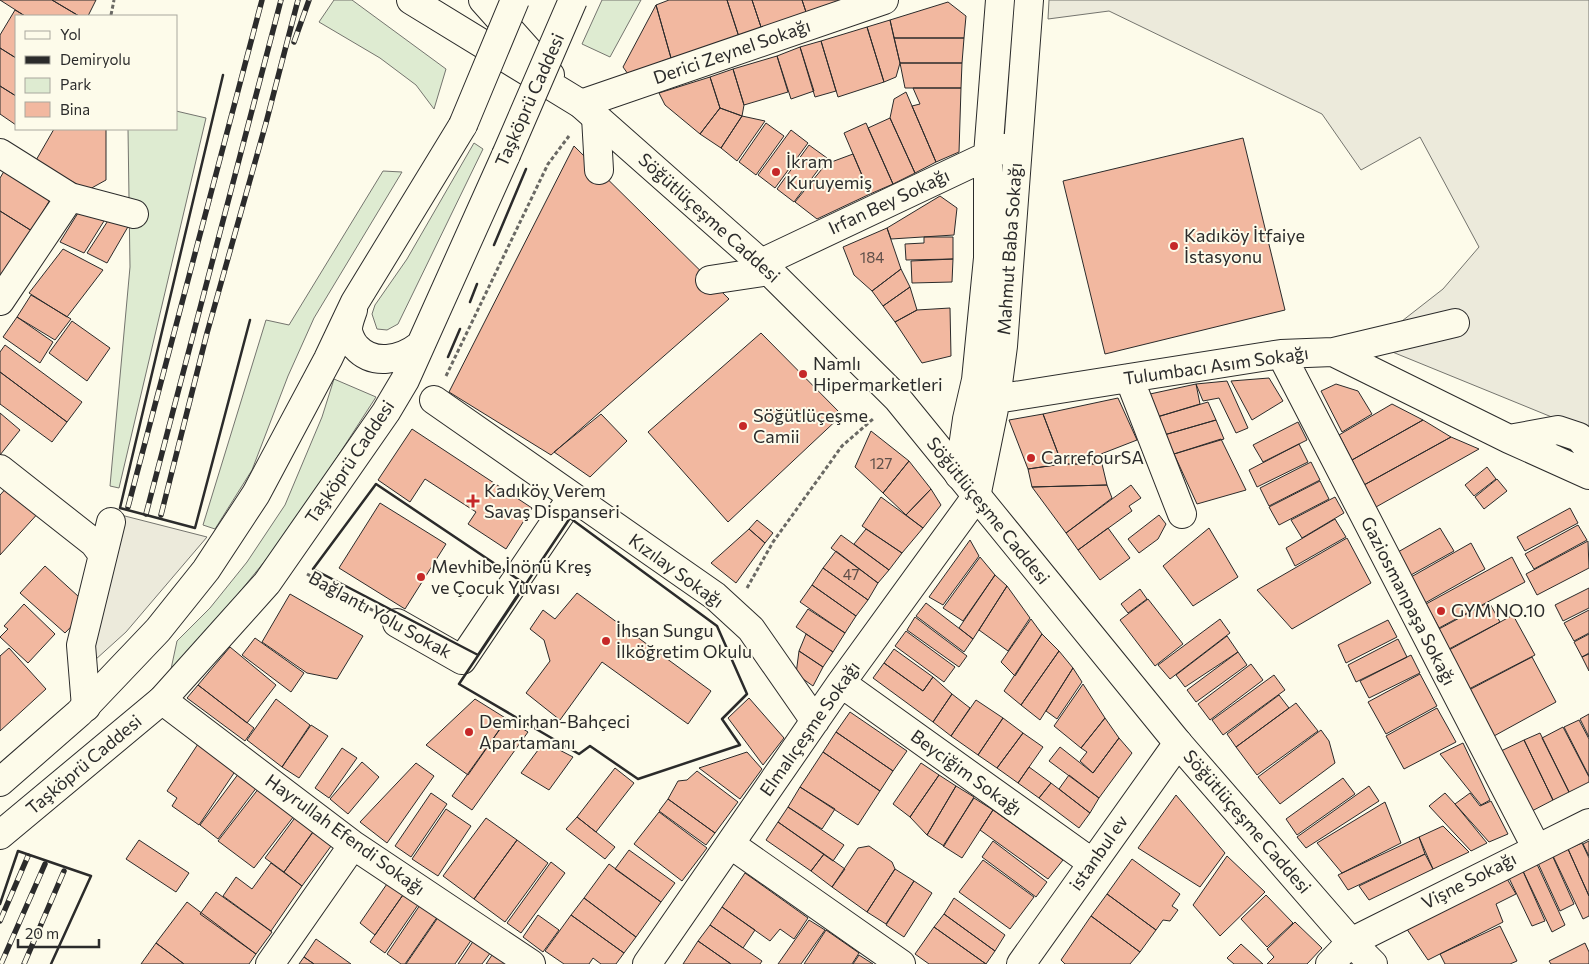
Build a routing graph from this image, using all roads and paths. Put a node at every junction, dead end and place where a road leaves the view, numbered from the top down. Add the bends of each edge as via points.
1 (114, 0) edge
2 (411, 0) edge
3 (483, 0) edge
4 (515, 0) edge
5 (574, 0) edge
6 (884, 0) edge
7 (1000, 0) edge
8 (1029, 0) edge
9 (111, 15) dead end
10 (581, 105) junction
11 (571, 133) dead end
12 (1018, 143) junction
13 (0, 153) edge
14 (988, 154) junction
15 (598, 170) dead end
16 (70, 197) junction
17 (134, 214) dead end
18 (765, 267) junction
19 (710, 280) dead end
20 (0, 301) edge
21 (355, 302) junction
22 (1455, 323) dead end
23 (419, 346) junction
24 (1333, 352) junction
25 (1281, 354) junction
26 (1128, 378) junction
27 (438, 392) joint
28 (996, 399) junction
29 (873, 419) dead end
30 (1509, 439) junction
31 (1589, 450) edge
32 (0, 469) edge
33 (959, 475) junction
34 (1589, 475) edge
35 (572, 497) junction
36 (976, 497) junction
37 (1182, 514) dead end
38 (111, 522) dead end
39 (98, 549) junction
40 (282, 561) junction
41 (733, 612) junction
42 (397, 623) joint
43 (841, 683) junction
44 (162, 700) junction
45 (86, 706) junction
46 (815, 721) junction
47 (1178, 743) junction
48 (0, 782) edge
49 (1589, 822) edge
50 (0, 835) edge
51 (730, 844) junction
52 (353, 845) junction
53 (1536, 847) junction
54 (1091, 862) junction
55 (1350, 942) junction
56 (270, 964) edge
57 (532, 964) edge
58 (647, 964) edge
59 (900, 964) edge
60 (1021, 964) edge
61 (1330, 964) edge
62 (1373, 964) edge

1 - 9 path
2 - 10 street
3 - 10 street
4 - 21 street, bridge via 463,125
5 - 23 street, Taşköprü Caddesi, bridge
6 - 10 street, Derici Zeynel Sokağı
7 - 14 street, Mahmut Baba Sokağı
8 - 12 street, Mahmut Baba Sokağı
10 - 15 street
10 - 18 street, Söğütlüçeşme Caddesi
11 - 27 path via 548,164
12 - 14 street, Irfan Bey Sokağı
12 - 28 street, Mahmut Baba Sokağı
13 - 16 street
14 - 18 street, Irfan Bey Sokağı
14 - 33 street, Mahmut Baba Sokağı via 988,258 976,380
16 - 17 street
16 - 20 street
18 - 19 street, Irfan Bey Sokağı
18 - 33 street, Söğütlüçeşme Caddesi via 897,398
21 - 23 street via 348,331 360,351 374,358 387,359 409,354
21 - 45 street via 256,494 211,563 158,630
22 - 24 street
23 - 40 street, Taşköprü Caddesi via 405,380 386,412
24 - 25 street, Tulumbacı Asım Sokağı
24 - 30 street, Tulumbacı Asım Sokağı
25 - 26 street, Tulumbacı Asım Sokağı
25 - 53 street, Gaziosmanpaşa Sokağı
26 - 28 street, Tulumbacı Asım Sokağı
26 - 37 street
27 - 35 street, Kızılay Sokağı
28 - 36 street, Mahmut Baba Sokağı
29 - 41 path via 842,446 773,542
30 - 31 street via 1558,430 1579,437
30 - 34 street, Tulumbacı Asım Sokağı
32 - 39 street
33 - 36 street, Söğütlüçeşme Caddesi
35 - 41 street, Kızılay Sokağı via 715,596
35 - 42 street, Bağlantı Yolu Sokak via 462,660
36 - 43 street, Elmalıçeşme Sokağı
36 - 47 street, Söğütlüçeşme Caddesi
38 - 39 street
39 - 45 street via 81,645
40 - 42 path, Bağlantı Yolu Sokak
40 - 44 street, Taşköprü Caddesi via 267,583
41 - 46 street, Kızılay Sokağı via 750,629
43 - 46 street, Elmalıçeşme Sokağı
43 - 54 street, Beyciğim Sokağı
44 - 50 street, Taşköprü Caddesi
44 - 52 street, Hayrullah Efendi Sokağı
45 - 48 street
46 - 51 street, Elmalıçeşme Sokağı
47 - 54 street, istanbul ev
47 - 55 street, Söğütlüçeşme Caddesi
49 - 53 street, Vişne Sokağı
51 - 58 street, Elmalıçeşme Sokağı
51 - 59 street
52 - 56 street
52 - 57 street, Hayrullah Efendi Sokağı
53 - 55 street, Vişne Sokağı
54 - 60 street, istanbul ev
55 - 61 street
55 - 62 street, Söğütlüçeşme Caddesi

